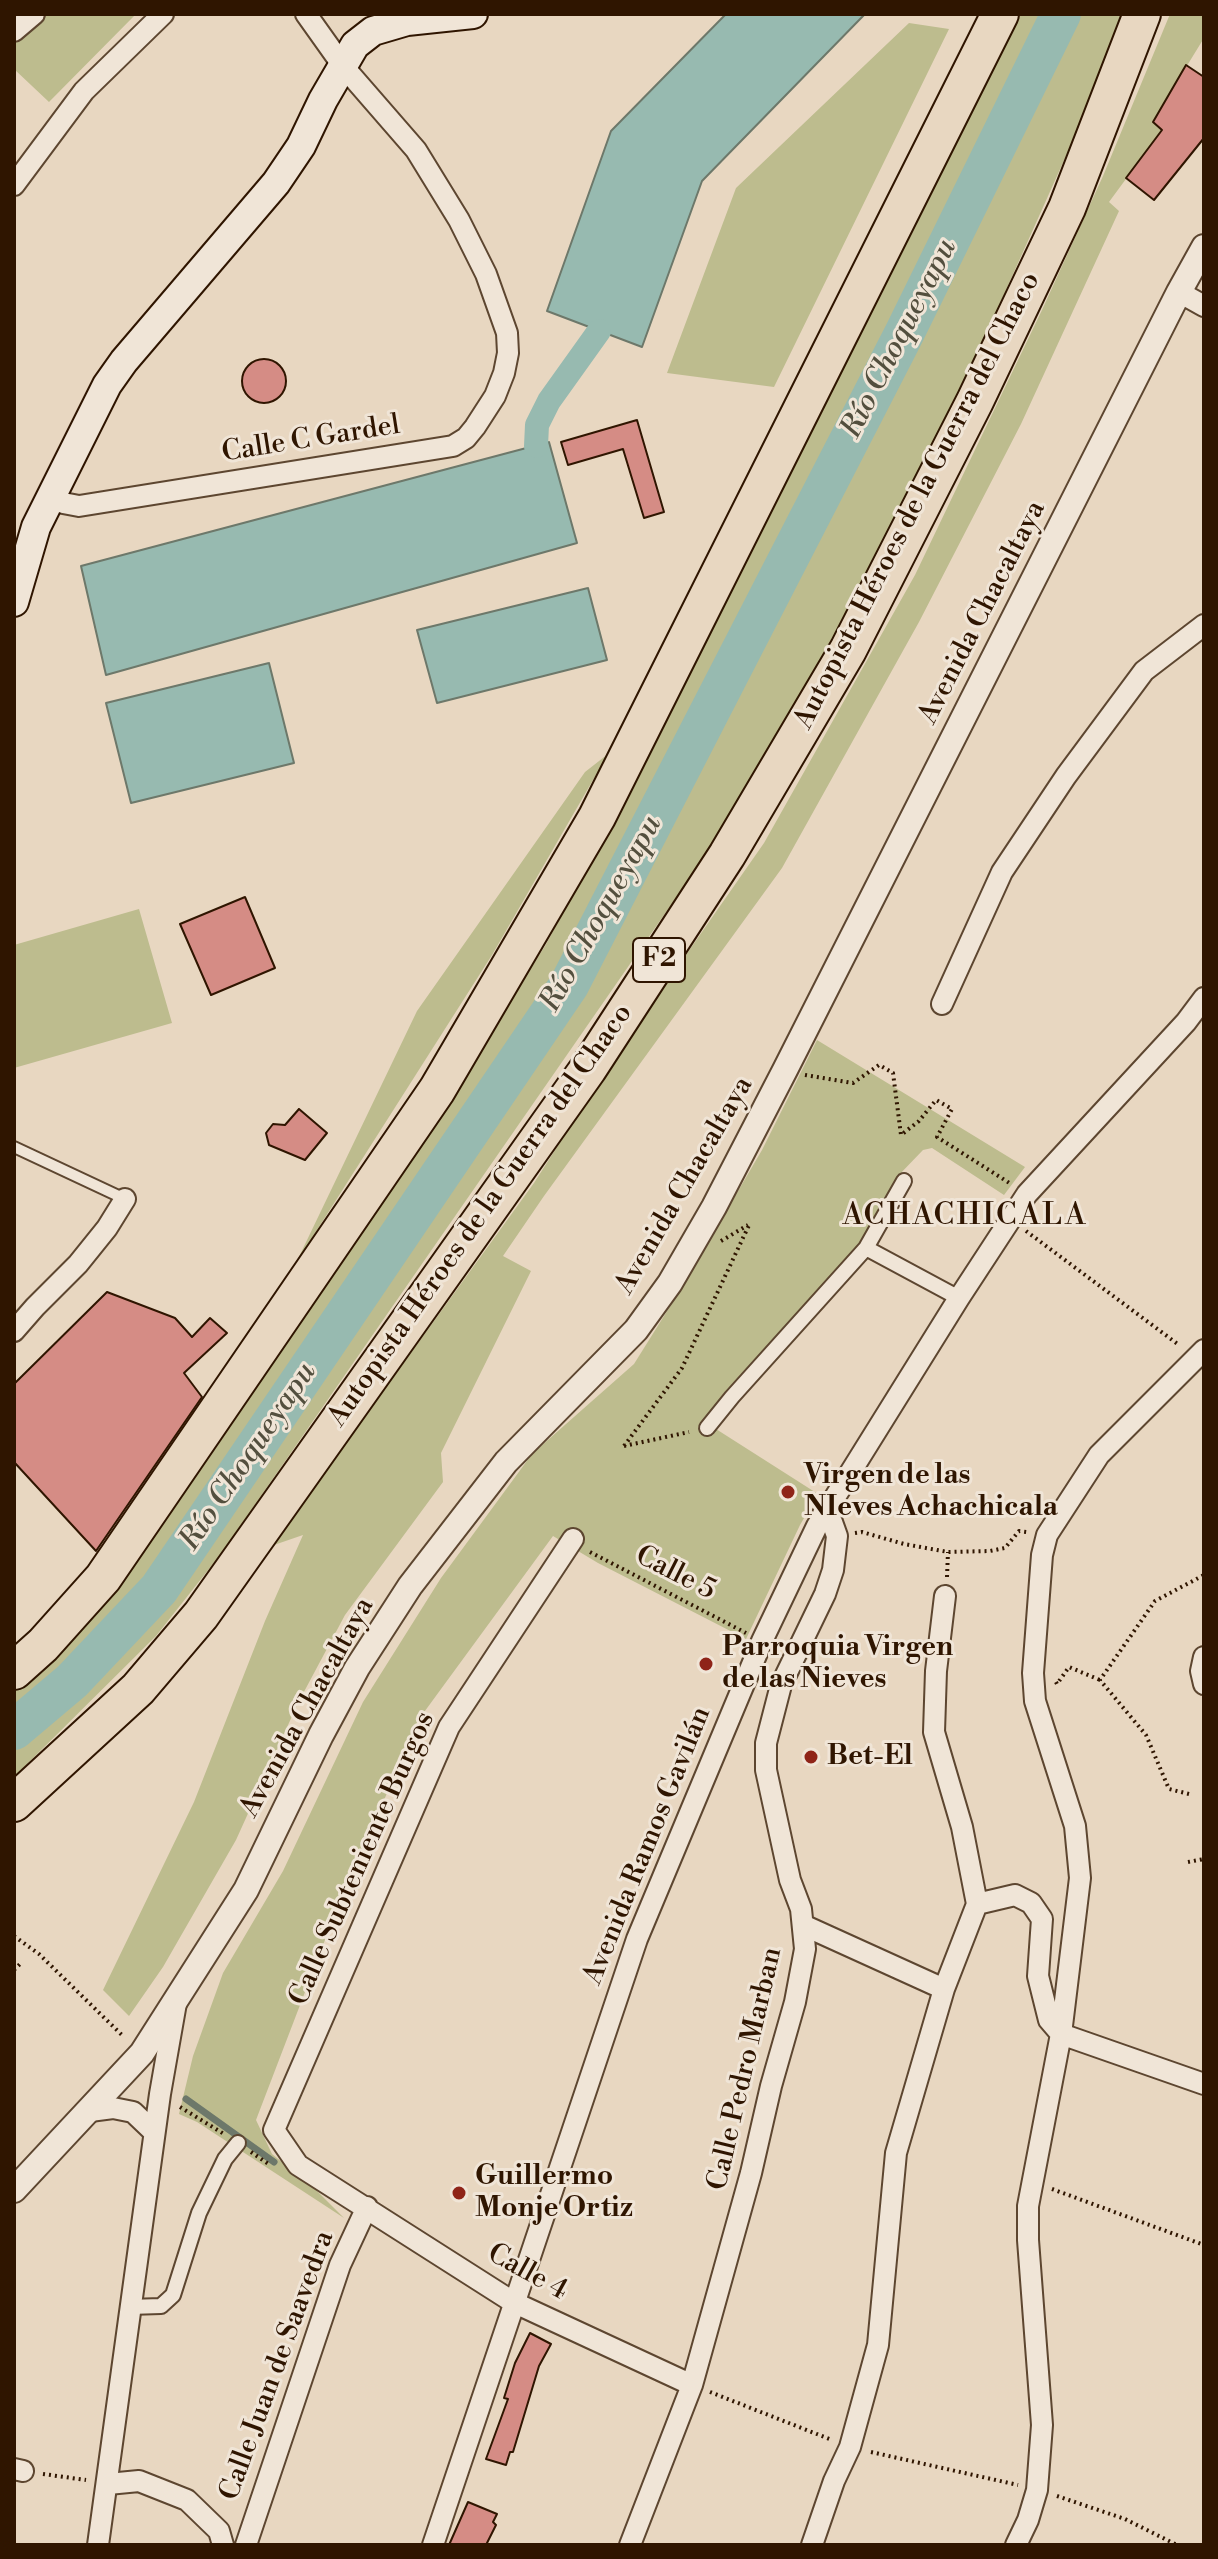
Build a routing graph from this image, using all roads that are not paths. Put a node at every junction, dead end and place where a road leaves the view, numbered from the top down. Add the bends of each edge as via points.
1 (34, 14) edge
2 (163, 14) edge
3 (306, 14) edge
4 (473, 14) edge
5 (1000, 14) edge
6 (1142, 14) edge
7 (14, 31) edge
8 (343, 66) junction
9 (14, 185) edge
10 (1204, 247) edge
11 (1179, 292) junction
12 (1204, 306) edge
13 (50, 496) junction
14 (14, 602) edge
15 (1204, 625) edge
16 (1204, 998) edge
17 (942, 1004) dead end
18 (14, 1147) edge
19 (904, 1181) dead end
20 (125, 1199) joint
21 (866, 1248) junction
22 (959, 1298) junction
23 (14, 1331) edge
24 (1200, 1353) edge
25 (707, 1428) road end
26 (823, 1514) junction
27 (573, 1539) road end
28 (945, 1596) dead end
29 (1204, 1657) edge
30 (14, 1671) edge
31 (1204, 1684) edge
32 (14, 1803) edge
33 (977, 1904) junction
34 (803, 1925) junction
35 (944, 1989) junction
36 (177, 1997) junction
37 (1061, 2034) junction
38 (1204, 2084) edge
39 (90, 2111) junction
40 (274, 2130) joint
41 (154, 2132) junction
42 (238, 2143) dead end
43 (14, 2190) edge
44 (367, 2207) junction
45 (513, 2302) junction
46 (129, 2307) junction
47 (692, 2385) junction
48 (108, 2484) junction
49 (98, 2545) edge
50 (223, 2545) edge
51 (246, 2545) edge
52 (433, 2545) edge
53 (630, 2545) edge
54 (812, 2545) edge
55 (1016, 2545) edge

1 - 7 street
2 - 9 street via 84,91
3 - 8 street
4 - 8 main road via 407,21 373,31 355,45
5 - 30 highway via 597,817 437,1090 103,1578
6 - 32 highway, Autopista Héroes de la Guerra del Chaco / F2 via 1067,208 975,401 848,650 727,855 588,1069 201,1615 138,1689
8 - 13 main road via 276,183 107,385
8 - 13 street, Calle C Gardel via 424,162 479,261 507,333 504,373 475,427 453,446 79,506
10 - 11 street, Avenida Chacaltaya
11 - 12 street
11 - 36 street, Avenida Chacaltaya via 714,1207 636,1330 506,1462 402,1598 321,1735 246,1890
13 - 14 main road
15 - 17 street via 1144,671 1066,776 1002,872
16 - 22 street, Avenida Ramos Gavilán via 1027,1194
18 - 20 lane
19 - 21 street
20 - 23 street via 78,1264
21 - 22 street
21 - 25 street
22 - 26 street, Avenida Ramos Gavilán
24 - 37 street via 1099,1455 1047,1535 1042,1555 1035,1701 1075,1826 1080,1878
26 - 34 street, Calle Pedro Marban via 837,1536 833,1570 781,1685 766,1743 766,1770
26 - 45 street, Avenida Ramos Gavilán via 762,1641 637,1939
27 - 40 street, Calle Subteniente Burgos via 449,1727
28 - 33 street via 934,1732 962,1827
29 - 31 street
33 - 35 street
33 - 37 street via 1015,1895 1031,1903 1042,1919 1038,1976 1049,2020
34 - 35 street
34 - 47 street, Calle Pedro Marban via 805,1949 795,2002
35 - 54 street via 896,2153 878,2345 850,2447
36 - 39 street, Avenida Chacaltaya via 142,2053
36 - 41 street
37 - 38 street
37 - 55 street via 1032,2182 1028,2240 1042,2425 1037,2490
39 - 41 street via 133,2112
39 - 43 street, Avenida Chacaltaya
40 - 44 street, Calle 4 via 298,2165
41 - 46 street
42 - 46 street via 199,2213 173,2295 161,2306
44 - 45 street, Calle 4
44 - 51 street, Calle Juan de Saavedra via 340,2265
45 - 47 street, Calle 4
45 - 52 street, Avenida Ramos Gavilán
46 - 48 street
47 - 53 street, Calle Pedro Marban
48 - 49 street
48 - 50 street, Calle Juan de Saavedra via 139,2481 187,2500 219,2531

